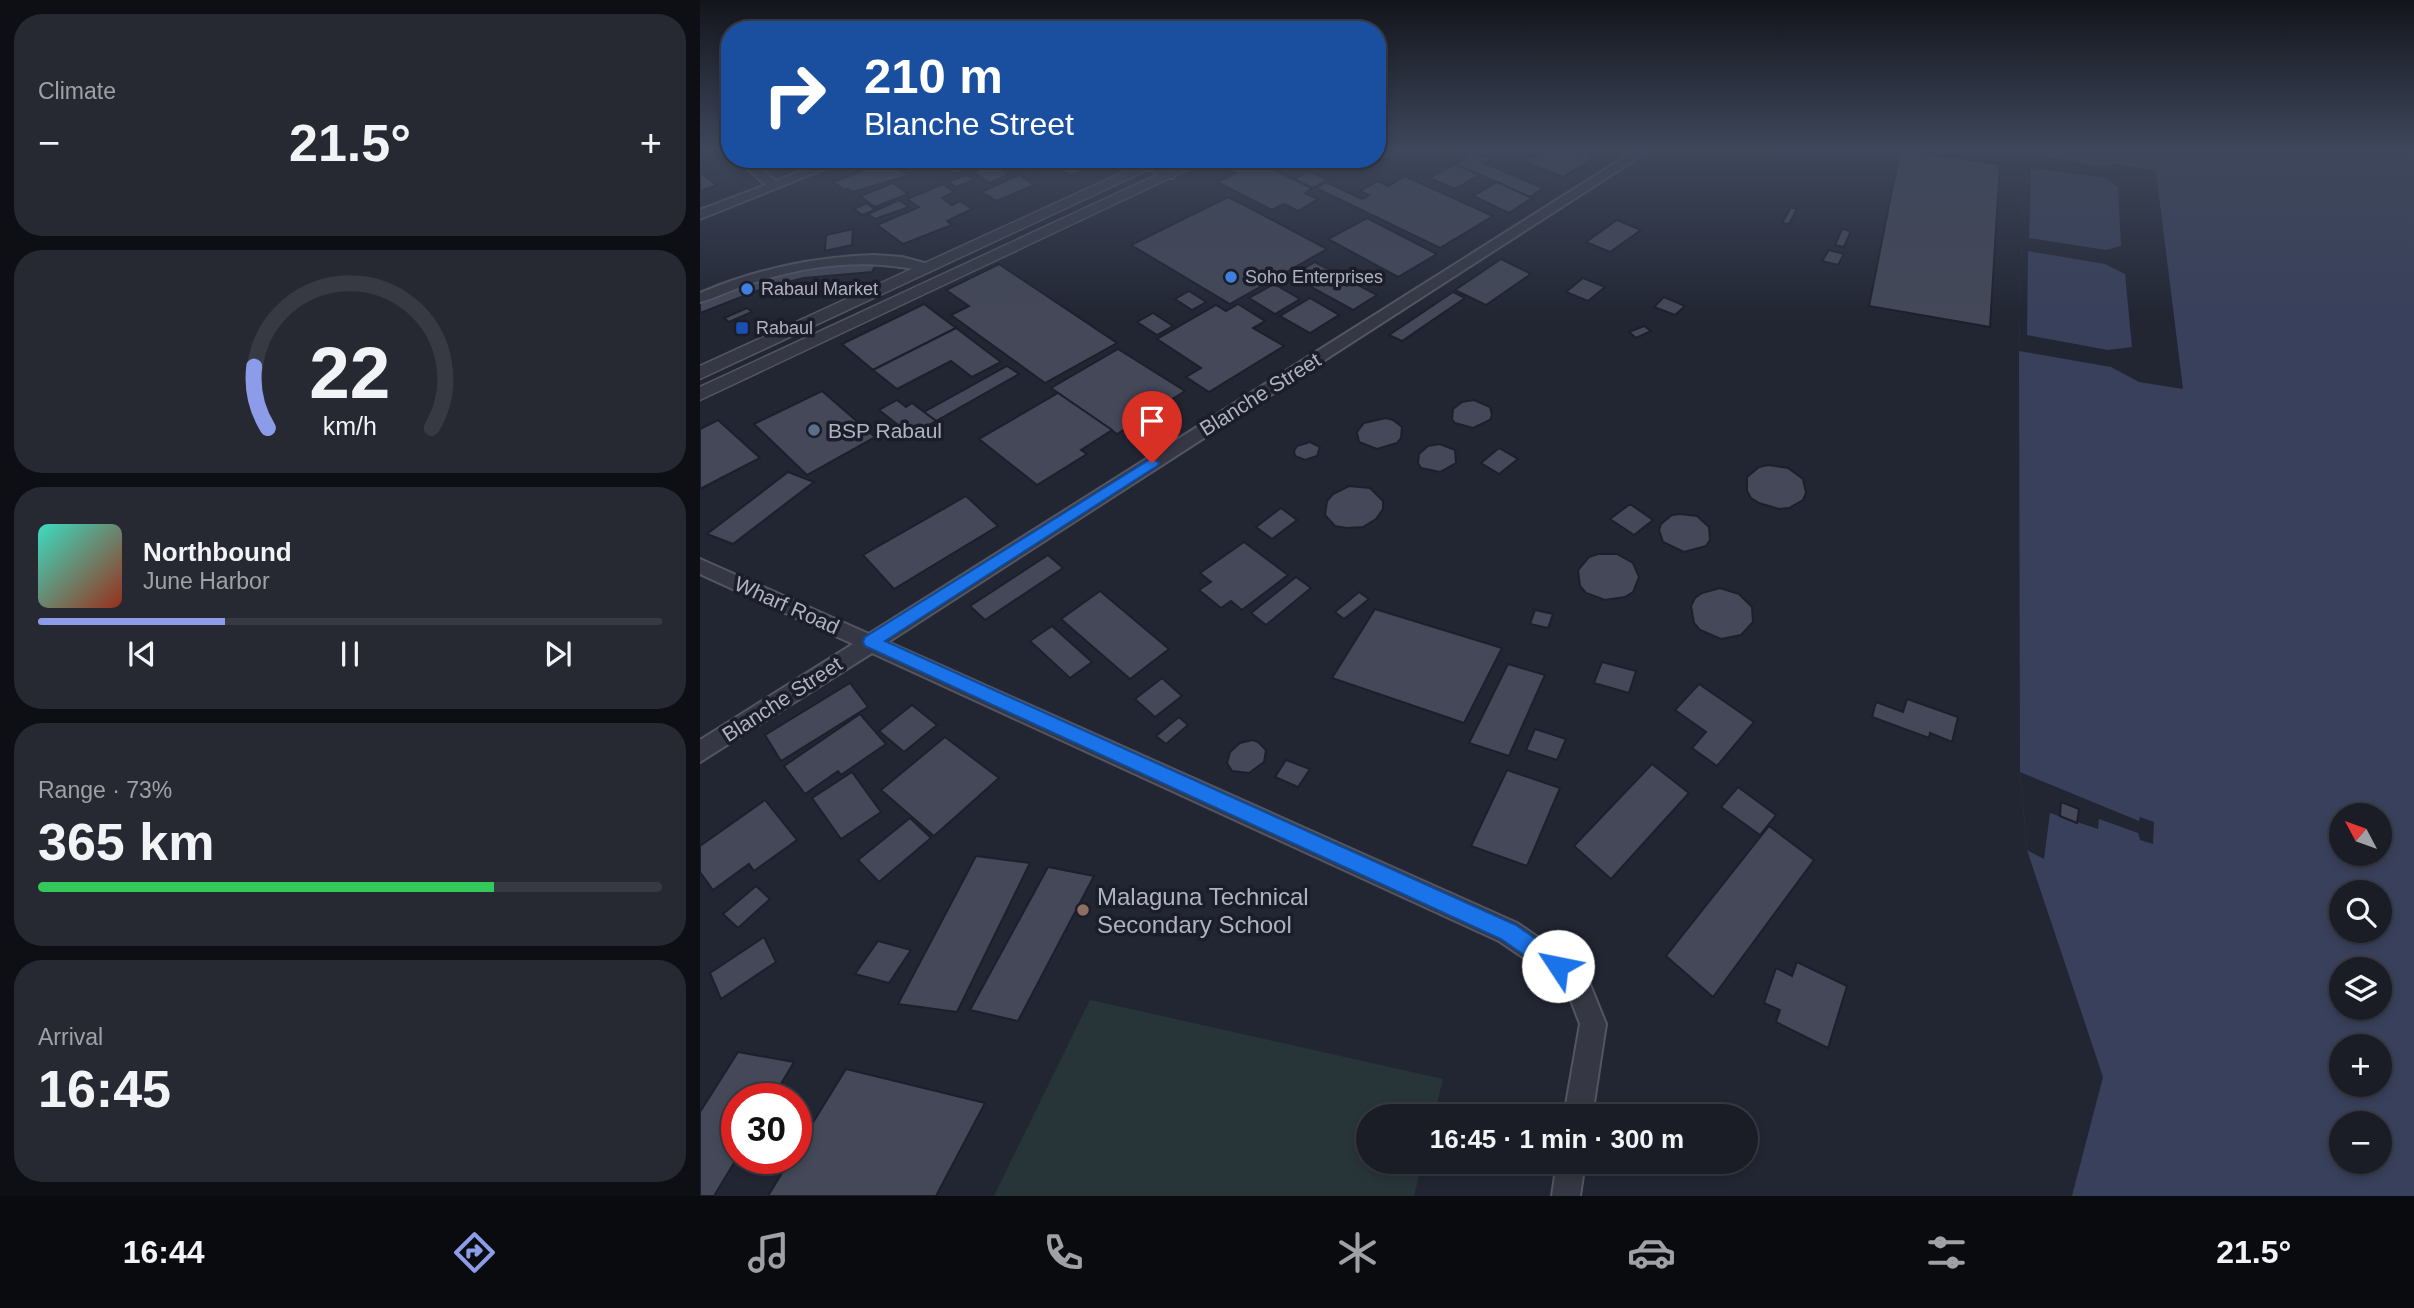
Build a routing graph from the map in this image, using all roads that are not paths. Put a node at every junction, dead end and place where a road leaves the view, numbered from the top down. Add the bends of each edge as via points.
1 (724, 206) edge
2 (1065, 206) edge
3 (1074, 206) edge
4 (1555, 206) edge
5 (700, 215) edge
6 (927, 268) junction
7 (700, 298) edge
8 (700, 373) edge
9 (700, 394) edge
10 (700, 566) edge
11 (871, 642) junction
12 (700, 752) edge
13 (1580, 1104) edge
14 (1569, 1174) edge
15 (1566, 1196) edge

1 - 5 street
2 - 6 street
3 - 9 street
4 - 11 street, Blanche Street
6 - 7 street via 895,259 813,264 763,275
6 - 8 street
10 - 11 street, Wharf Road
11 - 12 street, Blanche Street
11 - 13 street, Wharf Road via 1508,932 1558,966 1578,986 1593,1024
14 - 15 street

